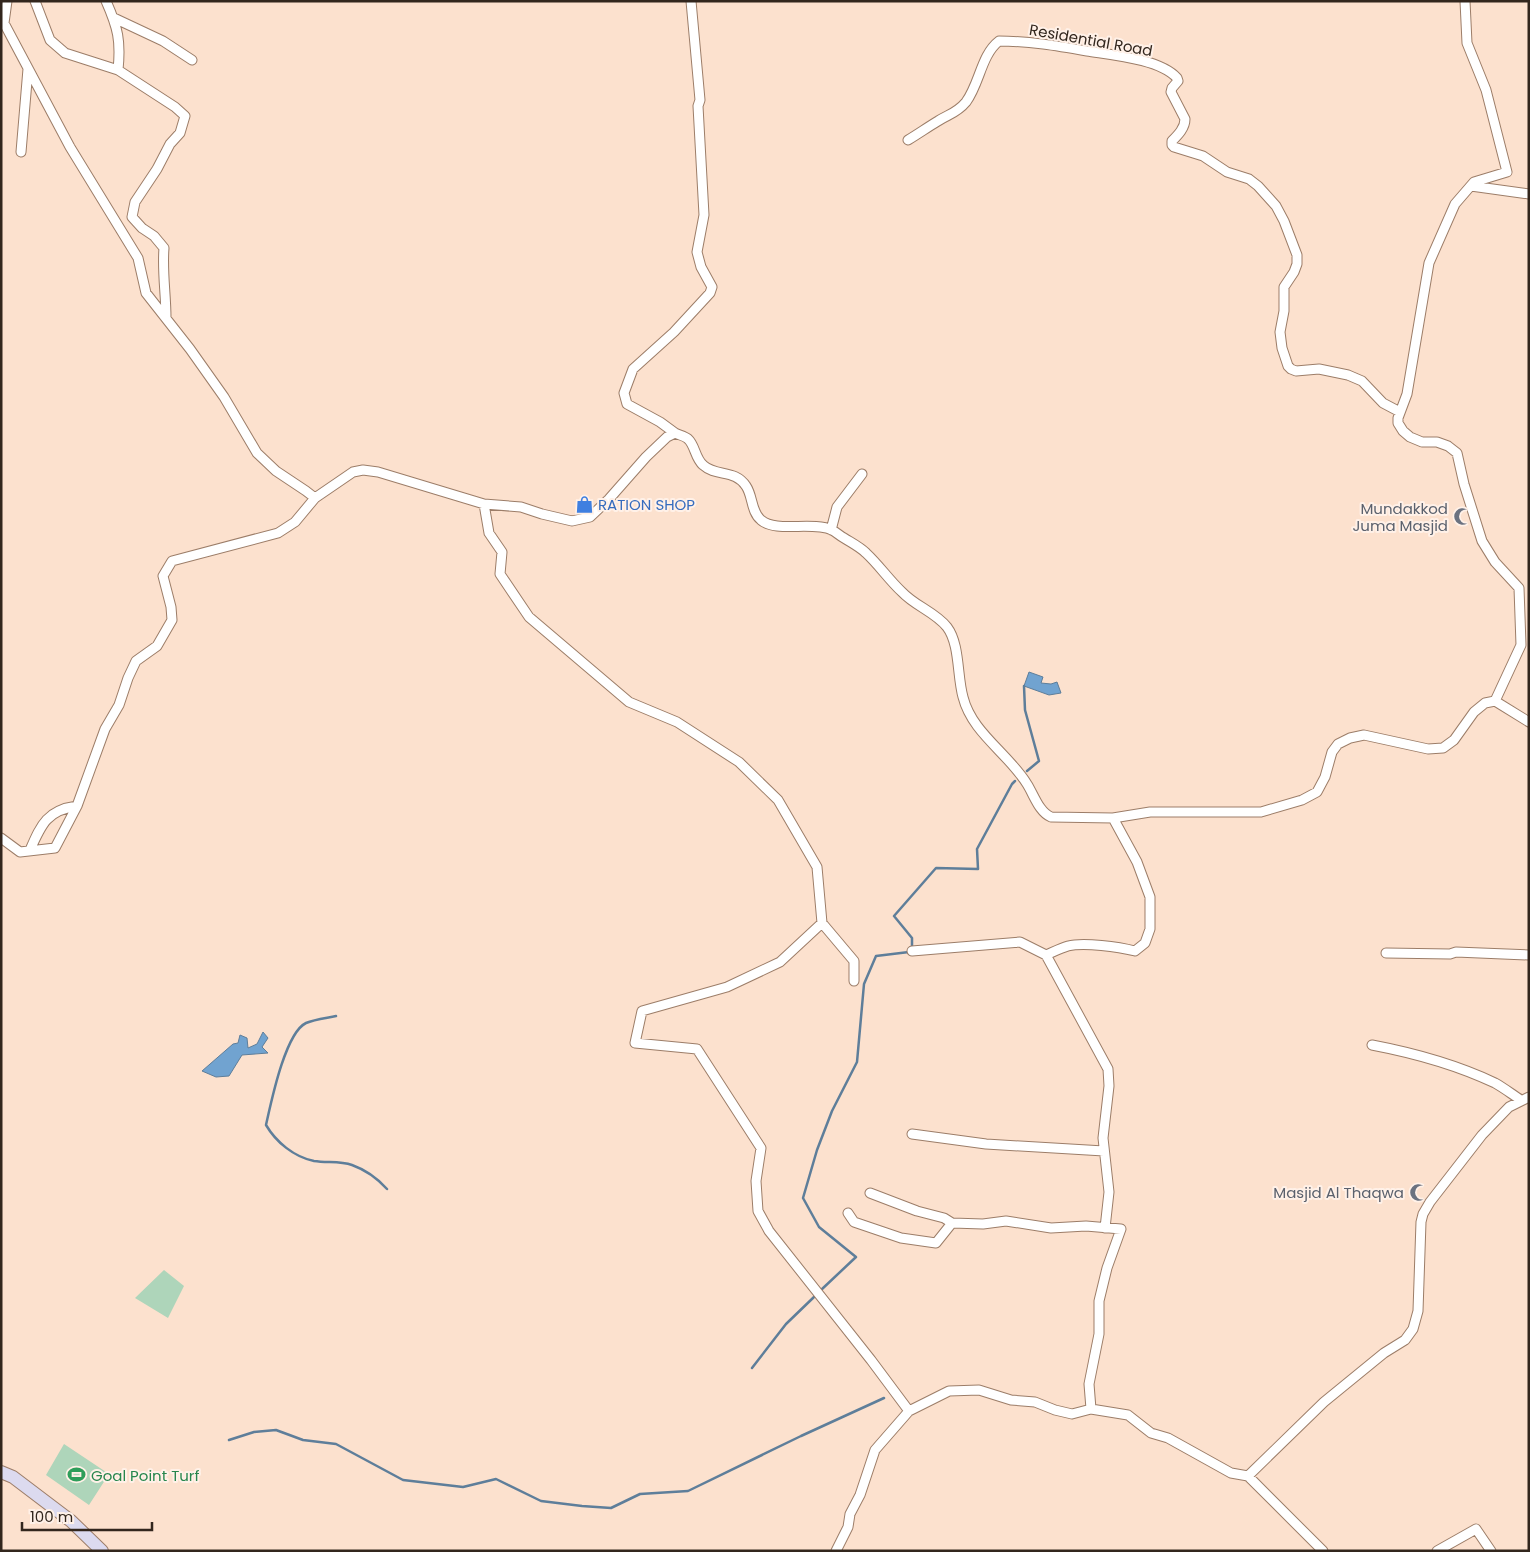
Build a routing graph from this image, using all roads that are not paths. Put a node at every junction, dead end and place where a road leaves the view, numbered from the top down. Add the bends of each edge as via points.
1 (7, 1) edge
2 (35, 1) edge
3 (106, 1) edge
4 (691, 1) edge
5 (1465, 1) edge
6 (114, 18) junction
7 (192, 60) dead end
8 (28, 69) junction
9 (118, 70) junction
10 (908, 140) dead end
11 (21, 152) dead end
12 (1471, 186) junction
13 (1529, 194) edge
14 (166, 318) junction
15 (1400, 412) junction
16 (675, 433) junction
17 (862, 474) dead end
18 (315, 498) junction
19 (484, 504) junction
20 (831, 530) junction
21 (1495, 700) junction
22 (1529, 722) edge
23 (77, 806) junction
24 (1113, 818) junction
25 (1, 838) edge
26 (30, 850) junction
27 (822, 923) junction
28 (912, 951) dead end
29 (1386, 953) dead end
30 (1046, 955) junction
31 (1529, 955) edge
32 (854, 981) dead end
33 (1372, 1045) dead end
34 (1525, 1099) edge
35 (912, 1134) dead end
36 (1104, 1151) junction
37 (870, 1194) dead end
38 (848, 1213) dead end
39 (952, 1223) junction
40 (1105, 1228) junction
41 (1090, 1409) junction
42 (909, 1411) junction
43 (1, 1472) edge
44 (1248, 1476) junction
45 (102, 1551) edge
46 (836, 1551) edge
47 (1323, 1551) edge
48 (1437, 1551) edge
49 (1491, 1551) edge

1 - 8 street via 4,24
2 - 9 street via 50,40 65,53
3 - 6 street
4 - 16 street via 700,100 704,215 697,252 712,287 710,294 674,332 633,369 624,393 627,404
5 - 12 street via 1467,43 1486,90 1507,172 1474,182
6 - 7 street via 163,41
6 - 9 street via 120,41
8 - 11 street
8 - 14 street via 70,147 138,258 146,293
9 - 14 street via 185,116 180,133 135,202 132,217 164,248
10 - 15 street, Residential Road via 958,111 974,88 990,50 1000,41 1036,43 1136,59 1166,71 1178,78 1171,92 1185,119 1183,129 1172,145 1249,179 1276,206 1284,221 1297,255 1294,272 1284,287 1280,332 1288,366 1296,371 1319,369 1348,375 1362,381 1383,403
12 - 13 street
12 - 15 street via 1455,204 1429,263 1407,394
14 - 18 street via 224,397 257,453 276,471
15 - 21 street via 1398,423 1410,437 1422,442 1437,442 1456,453 1482,542 1519,588 1521,645
16 - 19 street via 646,457 590,517 572,521 521,507
16 - 20 street via 690,440 695,455 704,466 735,476 747,486 762,521 777,526 817,526
17 - 20 street via 837,507
18 - 19 street via 353,472 363,470
18 - 23 street via 295,522 278,533 172,561 164,576 172,620 157,646 136,661
19 - 27 street via 490,533 502,552 500,574 530,617 629,702 677,722 739,762 778,800 818,867
20 - 24 street via 865,552 902,592 948,628 954,641 963,697 970,715 1026,782 1045,815
21 - 22 street
21 - 24 street via 1474,712 1454,740 1443,748 1428,749 1364,735 1338,744 1317,792 1302,800 1261,812 1150,812
23 - 26 street via 62,808 46,819
23 - 26 street via 55,848
24 - 30 street via 1138,862 1150,897 1150,929 1145,942 1135,951 1114,946 1076,945
25 - 26 street via 20,852
27 - 32 street via 854,960
27 - 42 street via 780,962 727,987 642,1011 635,1043 697,1050 761,1148 756,1181 758,1211 769,1231
28 - 30 street via 1020,942
29 - 31 street
30 - 36 street via 1108,1069
33 - 34 street via 1400,1050 1462,1070
34 - 44 street via 1509,1107 1482,1134 1423,1214 1418,1311 1413,1329 1405,1340 1324,1402
35 - 36 street via 986,1144
36 - 40 street via 1109,1192
37 - 39 street
38 - 39 street via 854,1222 901,1238 936,1243
39 - 40 street via 984,1224 1006,1220 1051,1228
40 - 41 street via 1121,1229 1098,1301 1099,1334 1089,1384
41 - 42 street via 1072,1414 979,1390 949,1391
41 - 44 street via 1128,1415 1151,1433 1168,1438 1231,1474
42 - 46 street via 875,1450 848,1527
43 - 45 main road via 13,1477 71,1521
44 - 47 street
48 - 49 street via 1476,1529

